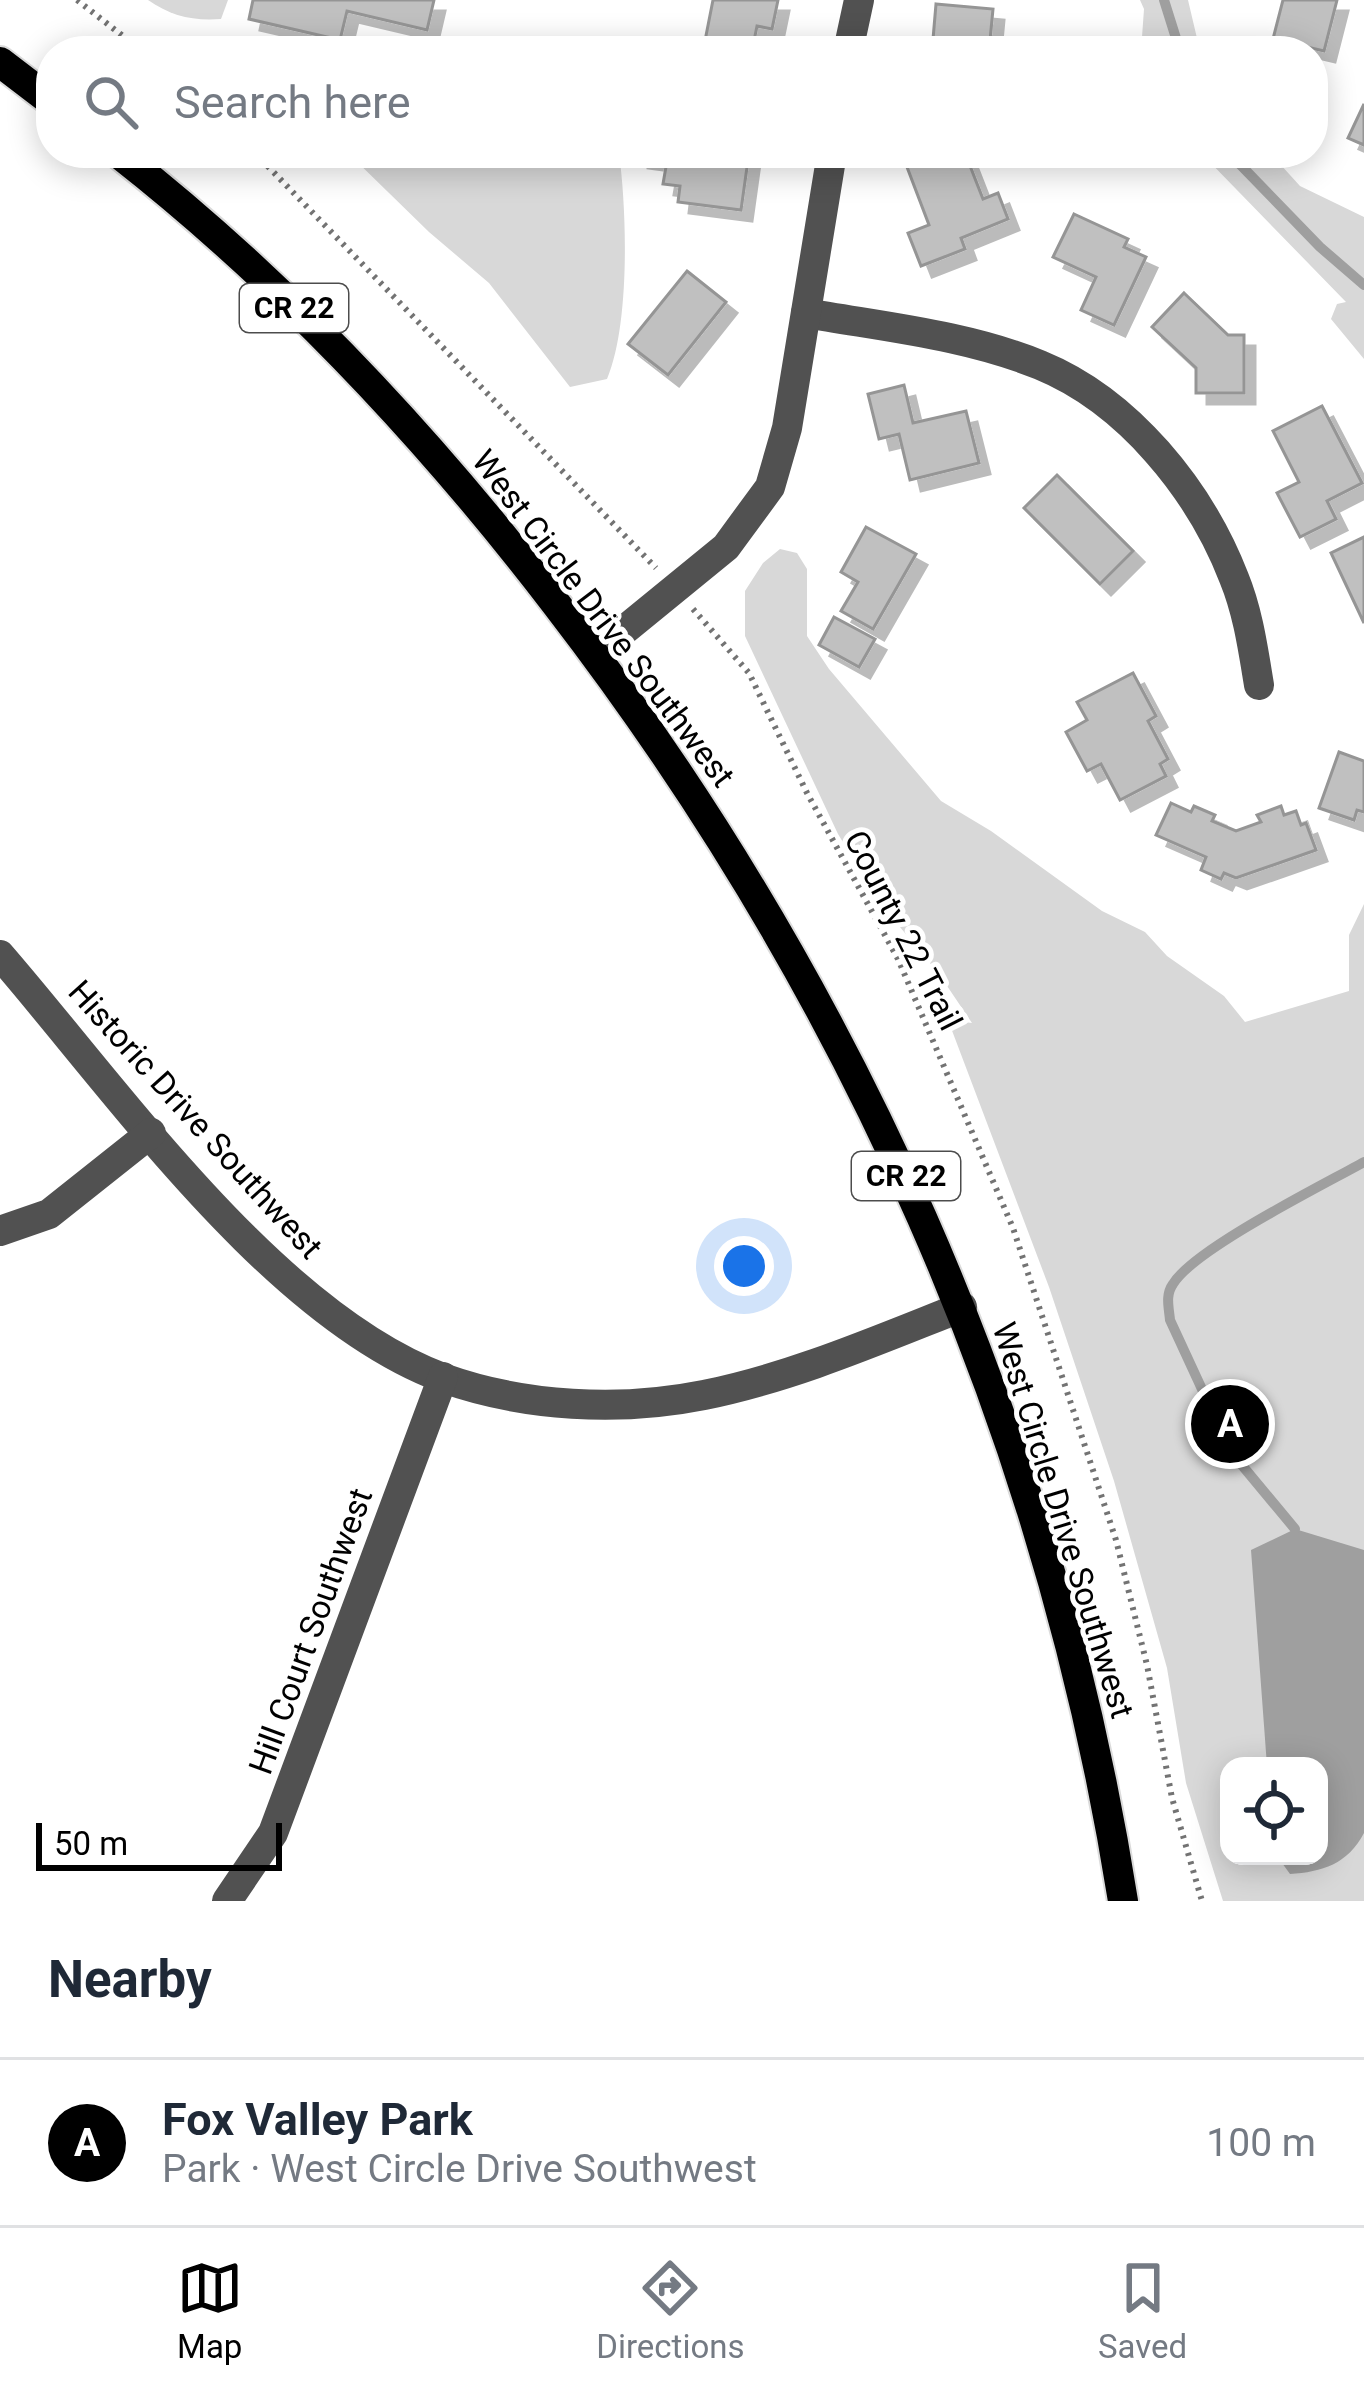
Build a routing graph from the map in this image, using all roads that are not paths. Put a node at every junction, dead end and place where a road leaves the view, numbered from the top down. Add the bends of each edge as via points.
1 (859, 0) edge
2 (851, 36) edge
3 (0, 62) edge
4 (36, 90) edge
5 (136, 168) edge
6 (830, 168) edge
7 (806, 313) junction
8 (595, 654) junction
9 (1259, 685) dead end
10 (0, 955) edge
11 (151, 1133) junction
12 (0, 1231) edge
13 (962, 1307) junction
14 (443, 1377) junction
15 (227, 1901) edge
16 (1123, 1901) edge

1 - 2 street
3 - 4 main road
5 - 8 main road, West Circle Drive Southwest / CR 22 via 362,375 499,529
6 - 7 street
7 - 8 street via 770,487 726,547
7 - 9 street via 997,350 1096,395 1149,446 1209,525 1242,598
8 - 13 main road, West Circle Drive Southwest / CR 22 via 703,806 806,978
10 - 11 street, Historic Drive Southwest
11 - 12 street via 49,1214
11 - 14 street, Historic Drive Southwest via 294,1284 389,1351
13 - 14 street, Historic Drive Southwest via 823,1361 704,1395 586,1404
13 - 16 main road, West Circle Drive Southwest / CR 22 via 1045,1558 1103,1785
14 - 15 street, Hill Court Southwest via 273,1833

